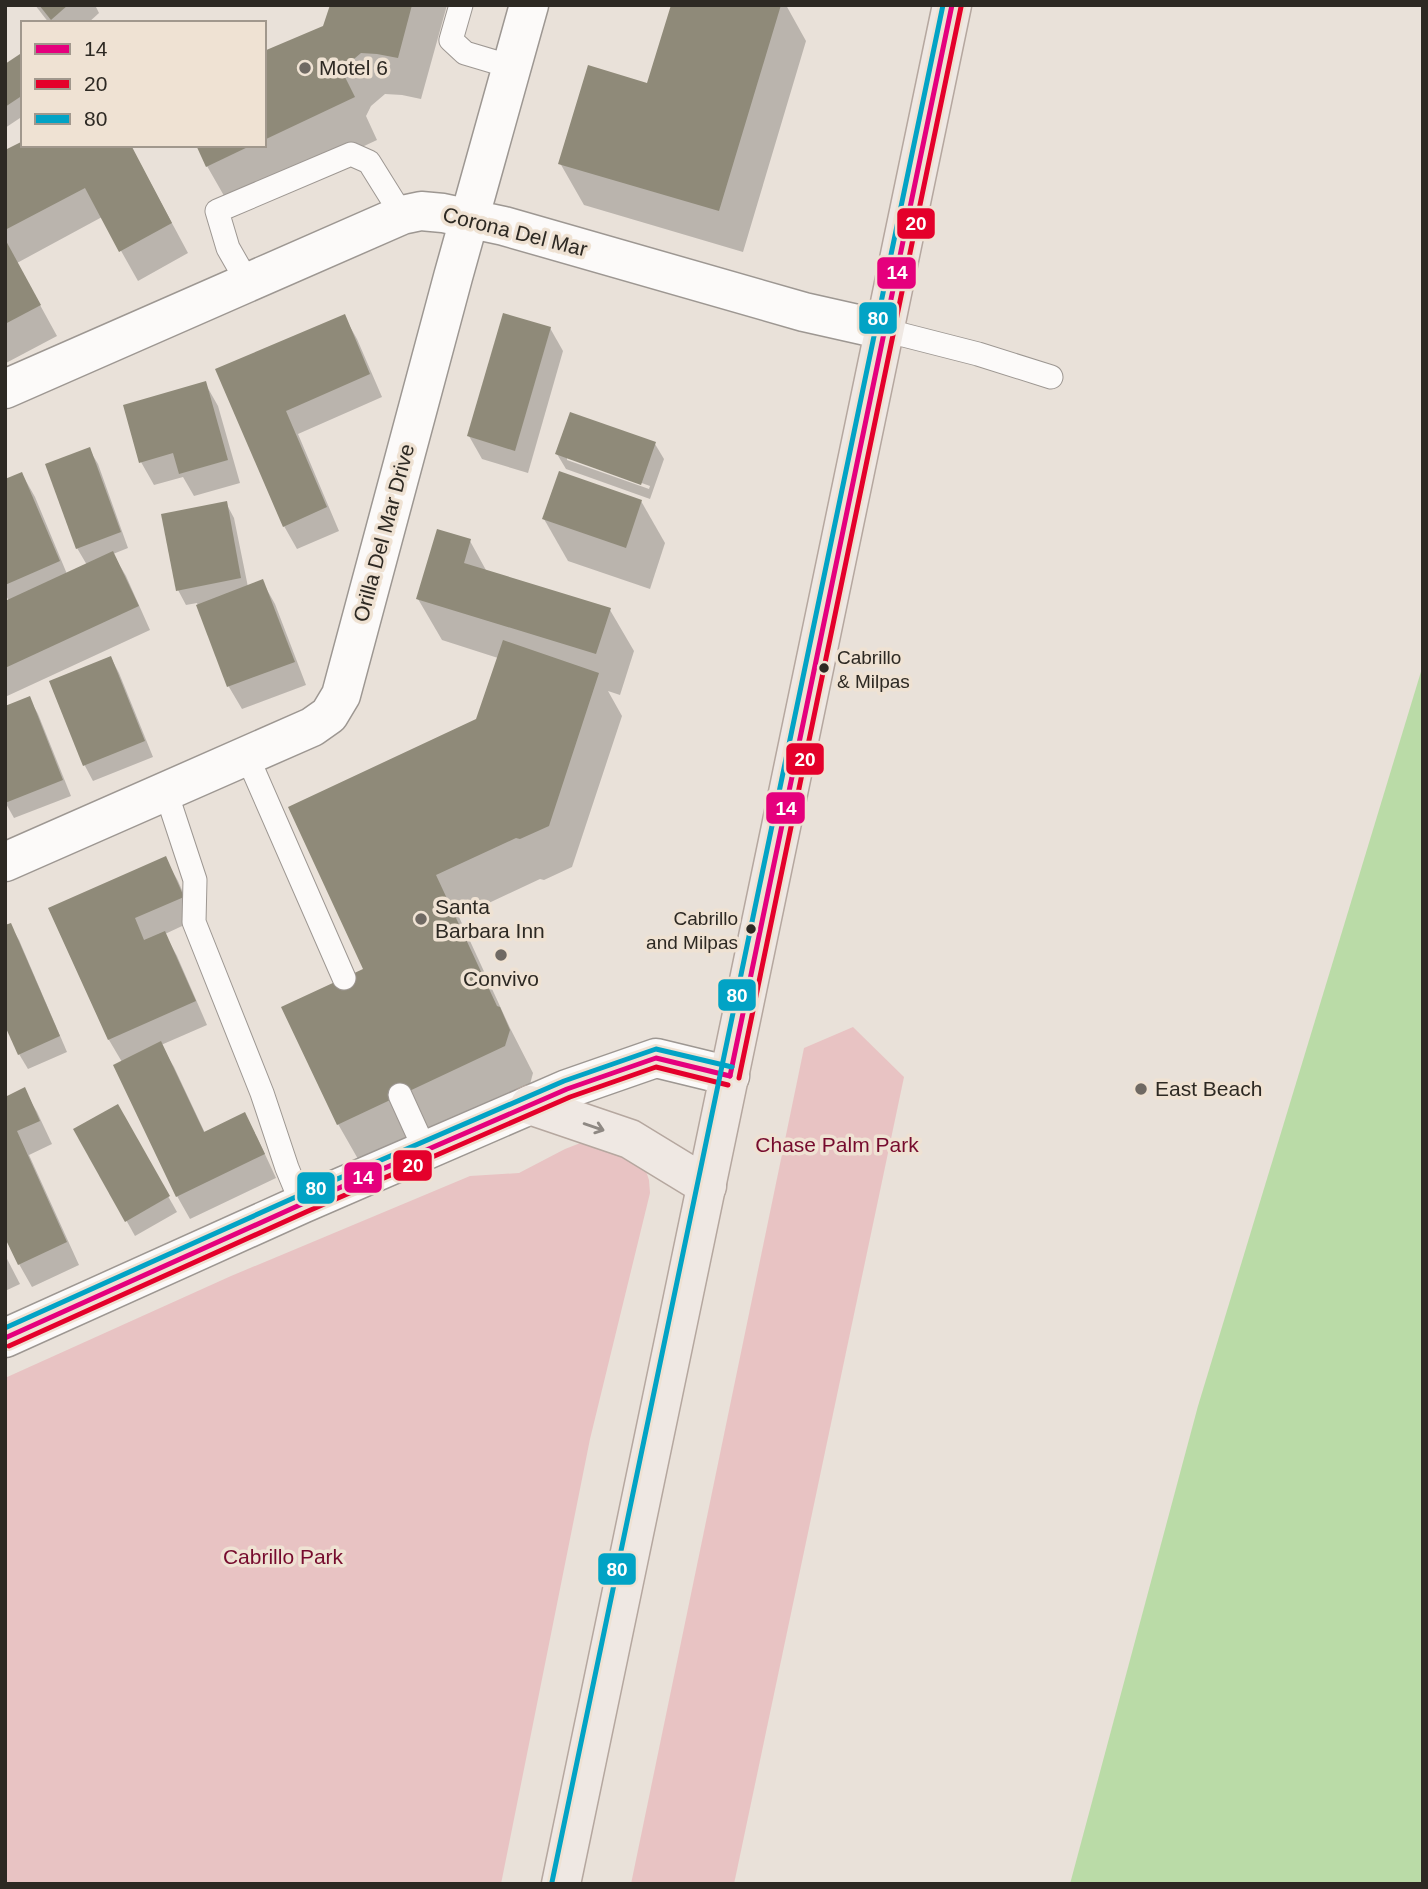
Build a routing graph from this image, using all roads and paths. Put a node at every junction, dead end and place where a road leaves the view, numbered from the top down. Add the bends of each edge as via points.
1 (461, 5) edge
2 (529, 5) edge
3 (952, 5) edge
4 (512, 67) junction
5 (402, 215) junction
6 (470, 218) junction
7 (248, 283) junction
8 (884, 330) junction
9 (1051, 377) dead end
10 (5, 389) edge
11 (247, 756) junction
12 (166, 792) junction
13 (5, 862) edge
14 (344, 978) dead end
15 (730, 1076) junction
16 (400, 1095) dead end
17 (530, 1105) junction
18 (425, 1150) junction
19 (707, 1186) junction
20 (302, 1204) junction
21 (5, 1338) edge
22 (561, 1884) edge

1 - 4 lane via 451,40 465,53
2 - 4 street, Orilla Del Mar Drive
3 - 8 main road
4 - 6 street, Orilla Del Mar Drive
5 - 6 street, Corona Del Mar via 421,211
5 - 7 street, Corona Del Mar
5 - 7 lane via 369,162 351,154 218,211 228,248
6 - 8 street, Corona Del Mar via 804,312
6 - 11 street, Orilla Del Mar Drive via 341,695 329,715 312,727
7 - 10 street, Corona Del Mar
8 - 9 lane
8 - 15 main road
11 - 12 street, Orilla Del Mar Drive
11 - 14 lane
12 - 13 street, Orilla Del Mar Drive
12 - 20 lane via 195,880 194,922
15 - 17 street via 656,1059
15 - 19 main road
16 - 18 lane
17 - 18 street
17 -> 19 main road via 630,1139
18 - 20 street
19 - 22 main road
20 - 21 street

